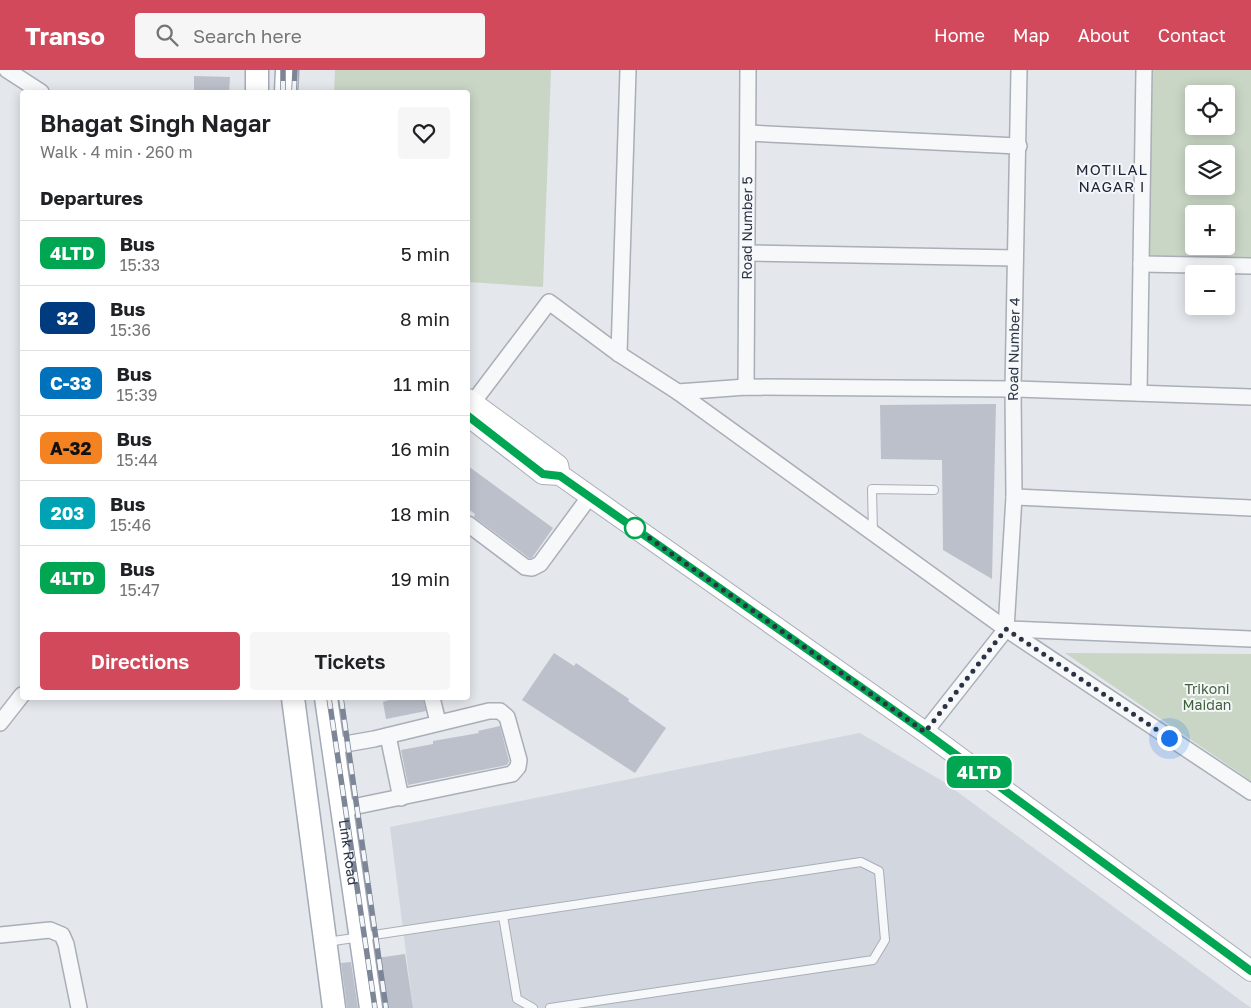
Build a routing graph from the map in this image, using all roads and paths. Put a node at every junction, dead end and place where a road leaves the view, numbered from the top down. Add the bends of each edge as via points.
1 (7, 70) edge
2 (257, 70) edge
3 (287, 70) edge
4 (628, 70) edge
5 (748, 70) edge
6 (1019, 70) edge
7 (1144, 70) edge
8 (37, 90) edge
9 (257, 90) edge
10 (286, 90) edge
11 (748, 133) junction
12 (1019, 146) junction
13 (747, 253) junction
14 (1015, 258) junction
15 (1141, 264) junction
16 (1251, 266) edge
17 (619, 354) junction
18 (746, 387) junction
19 (1013, 389) junction
20 (678, 392) junction
21 (1139, 393) junction
22 (1251, 397) edge
23 (470, 404) edge
24 (470, 409) edge
25 (934, 490) dead end
26 (590, 496) junction
27 (1014, 497) junction
28 (1251, 508) edge
29 (470, 525) edge
30 (873, 533) junction
31 (1006, 629) junction
32 (1251, 639) edge
33 (20, 698) edge
34 (293, 700) edge
35 (326, 700) edge
36 (432, 700) edge
37 (438, 722) junction
38 (0, 723) edge
39 (925, 732) junction
40 (388, 736) junction
41 (334, 750) junction
42 (302, 759) junction
43 (1251, 792) edge
44 (401, 798) junction
45 (343, 809) junction
46 (503, 916) junction
47 (0, 935) edge
48 (361, 937) junction
49 (326, 942) junction
50 (1251, 971) edge
51 (79, 1008) edge
52 (334, 1008) edge
53 (371, 1008) edge
54 (533, 1008) edge
55 (550, 1008) edge

1 - 8 street
2 - 9 main road
3 - 10 main road
4 - 17 street
5 - 11 street, Road Number 5
6 - 12 street, Road Number 4
7 - 15 street
11 - 12 street
11 - 13 street, Road Number 5
12 - 14 street, Road Number 4
13 - 14 street
13 - 18 street, Road Number 5
14 - 19 street, Road Number 4
15 - 16 street
15 - 21 street
17 - 20 street
17 - 23 street via 549,302
18 - 19 street
18 - 20 street
19 - 21 street
19 - 27 street, Road Number 4
20 - 30 street
21 - 22 street
24 - 26 street via 543,474 560,476
25 - 30 lane via 872,489
26 - 29 street via 540,564 532,568 526,567
26 - 39 street
27 - 28 street
27 - 31 street, Road Number 4
30 - 31 street
31 - 32 street
31 - 39 street
31 - 43 street
33 - 38 street
34 - 42 main road
35 - 41 main road, Link Road
36 - 37 street
37 - 40 street
37 - 44 street via 500,711 507,717 519,760 518,768 512,774
39 - 50 street
40 - 41 street
40 - 44 street
41 - 42 main road
41 - 45 main road, Link Road
42 - 49 main road
44 - 45 street
45 - 48 main road, Link Road
46 - 48 lane
46 - 54 lane via 517,998
46 - 55 lane via 861,862 879,871 885,940 873,960
47 - 51 street via 50,930 62,935
48 - 49 lane
48 - 53 main road, Link Road
49 - 52 main road

